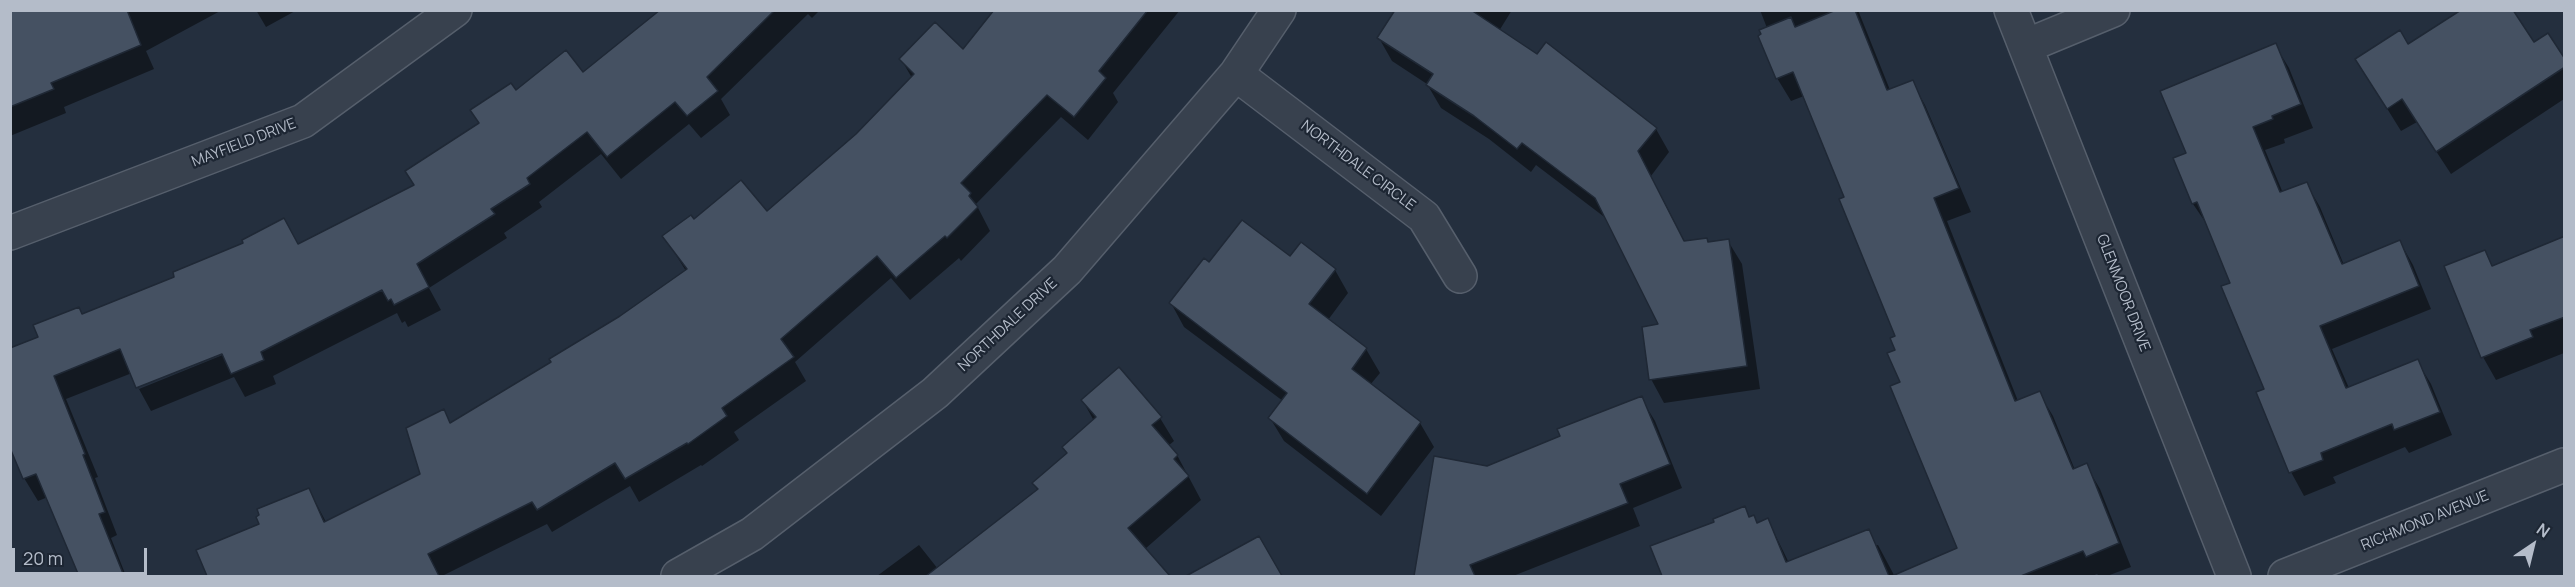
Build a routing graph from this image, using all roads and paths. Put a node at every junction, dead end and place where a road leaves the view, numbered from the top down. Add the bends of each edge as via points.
1 (455, 10) edge
2 (1279, 10) edge
3 (2011, 10) edge
4 (2113, 10) edge
5 (2026, 46) junction
6 (1236, 74) junction
7 (10, 233) edge
8 (1460, 276) dead end
9 (2565, 465) edge
10 (678, 576) edge
11 (2234, 576) edge
12 (2285, 576) edge

1 - 7 street, MAYFIELD DRIVE via 303,121
2 - 6 street, NORTHDALE DRIVE
3 - 5 street, GLENMOOR DRIVE
4 - 5 street
5 - 11 street, GLENMOOR DRIVE
6 - 8 street, NORTHDALE CIRCLE via 1424,217
6 - 10 street, NORTHDALE DRIVE via 1067,270 935,393 752,534
9 - 12 street, RICHMOND AVENUE

